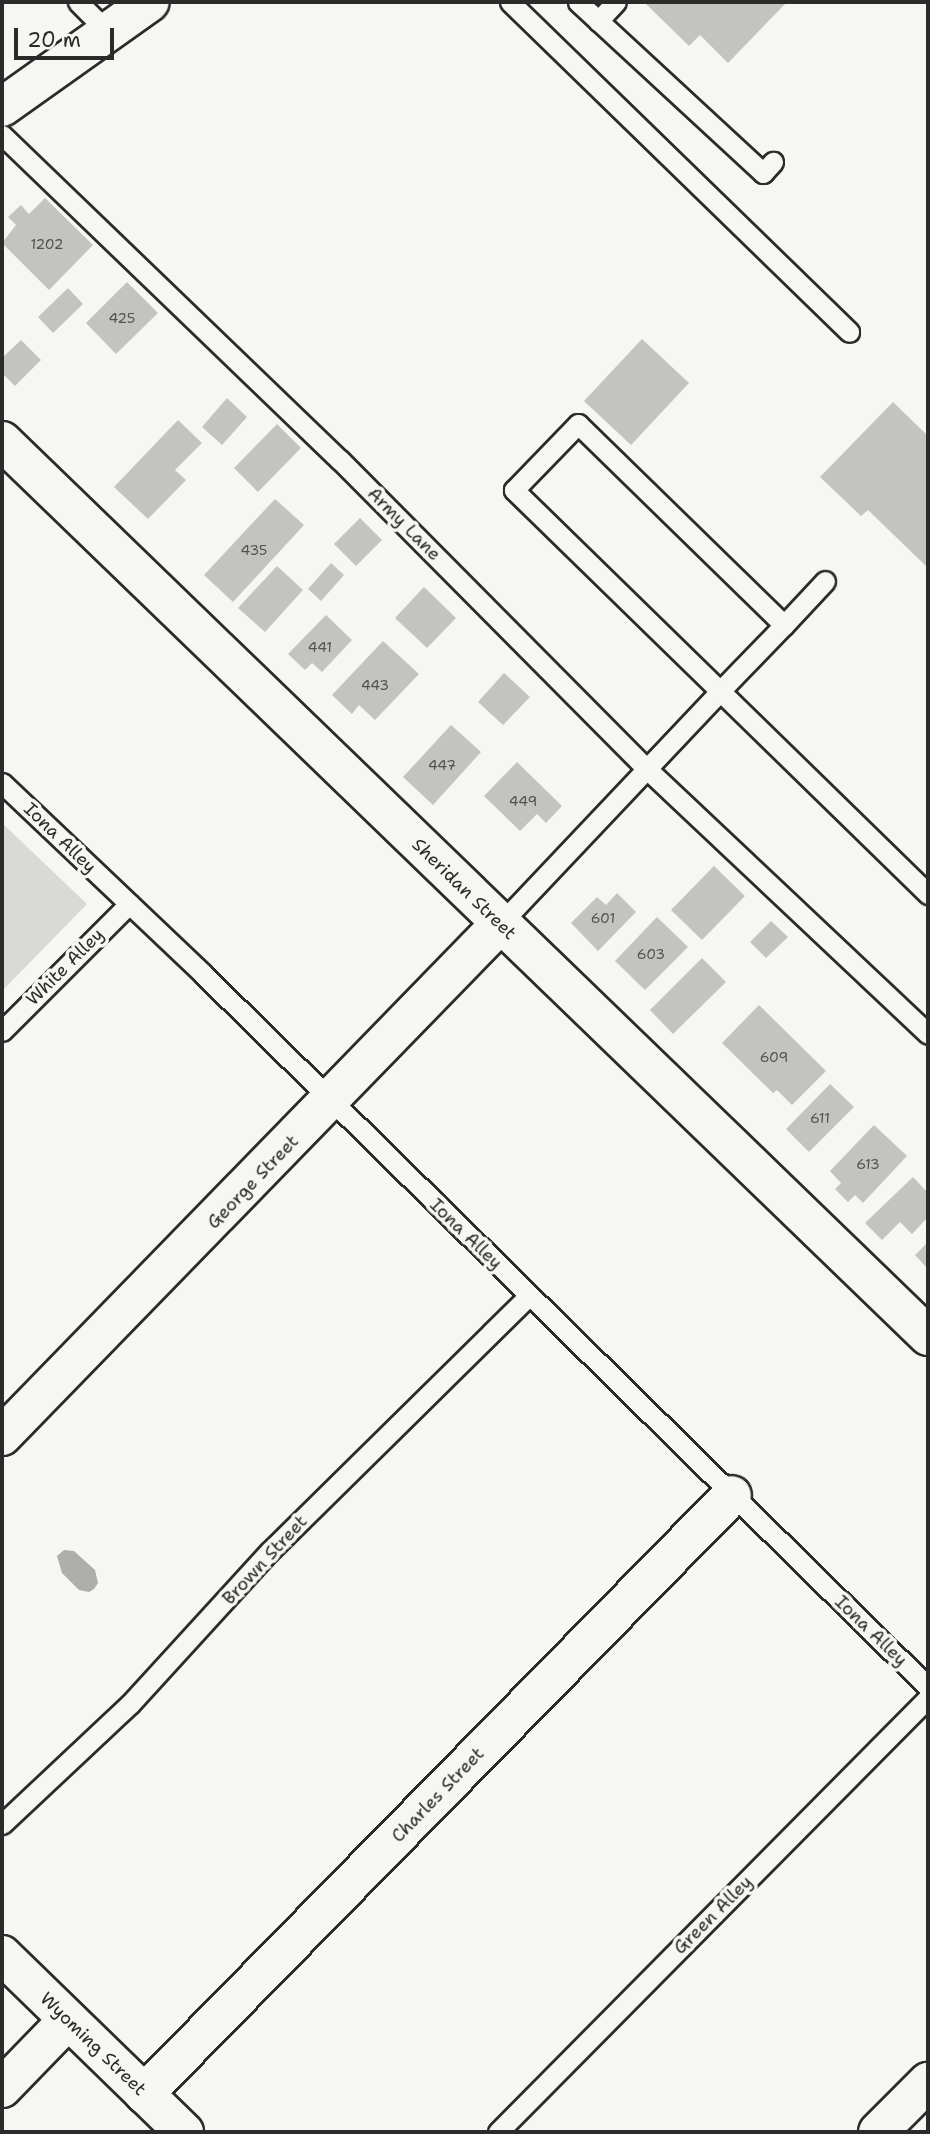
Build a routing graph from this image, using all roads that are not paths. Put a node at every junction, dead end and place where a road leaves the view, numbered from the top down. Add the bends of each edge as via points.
1 (78, 2) edge
2 (150, 2) edge
3 (510, 2) edge
4 (578, 2) edge
5 (616, 2) edge
6 (598, 20) junction
7 (108, 32) junction
8 (2, 107) edge
9 (2, 135) edge
10 (773, 162) dead end
11 (849, 332) dead end
12 (2, 441) edge
13 (825, 580) dead end
14 (784, 625) junction
15 (720, 691) junction
16 (647, 769) junction
17 (2, 783) edge
18 (928, 894) edge
19 (129, 904) junction
20 (500, 924) junction
21 (2, 1031) edge
22 (928, 1034) edge
23 (330, 1102) junction
24 (529, 1296) junction
25 (928, 1336) edge
26 (2, 1436) edge
27 (732, 1495) junction
28 (928, 1687) edge
29 (928, 1698) edge
30 (2, 1824) edge
31 (2, 1955) edge
32 (68, 2020) junction
33 (928, 2082) edge
34 (2, 2088) edge
35 (144, 2094) junction
36 (184, 2132) edge
37 (498, 2132) edge
38 (878, 2132) edge

1 - 7 lane
2 - 7 street
3 - 11 lane
4 - 6 lane
5 - 6 lane
6 - 10 lane via 763,173
7 - 8 street
9 - 16 lane, Army Lane via 340,460
12 - 20 street, Sheridan Street
13 - 14 lane
14 - 15 lane
14 - 15 lane via 578,424 559,443 514,490
15 - 16 lane
15 - 18 lane
16 - 20 lane
16 - 22 lane, Army Lane
17 - 19 lane, Iona Alley
19 - 21 lane, White Alley
19 - 23 lane, Iona Alley
20 - 23 street, George Street
20 - 25 street, Sheridan Street
23 - 24 lane, Iona Alley
23 - 26 street, George Street
24 - 27 lane, Iona Alley
24 - 30 lane, Brown Street via 269,1552 130,1704
27 - 28 lane, Iona Alley
27 - 35 street, Charles Street
29 - 37 lane, Green Alley
31 - 32 street, Wyoming Street
32 - 34 street
32 - 35 street, Wyoming Street
33 - 38 street
35 - 36 street, Wyoming Street

